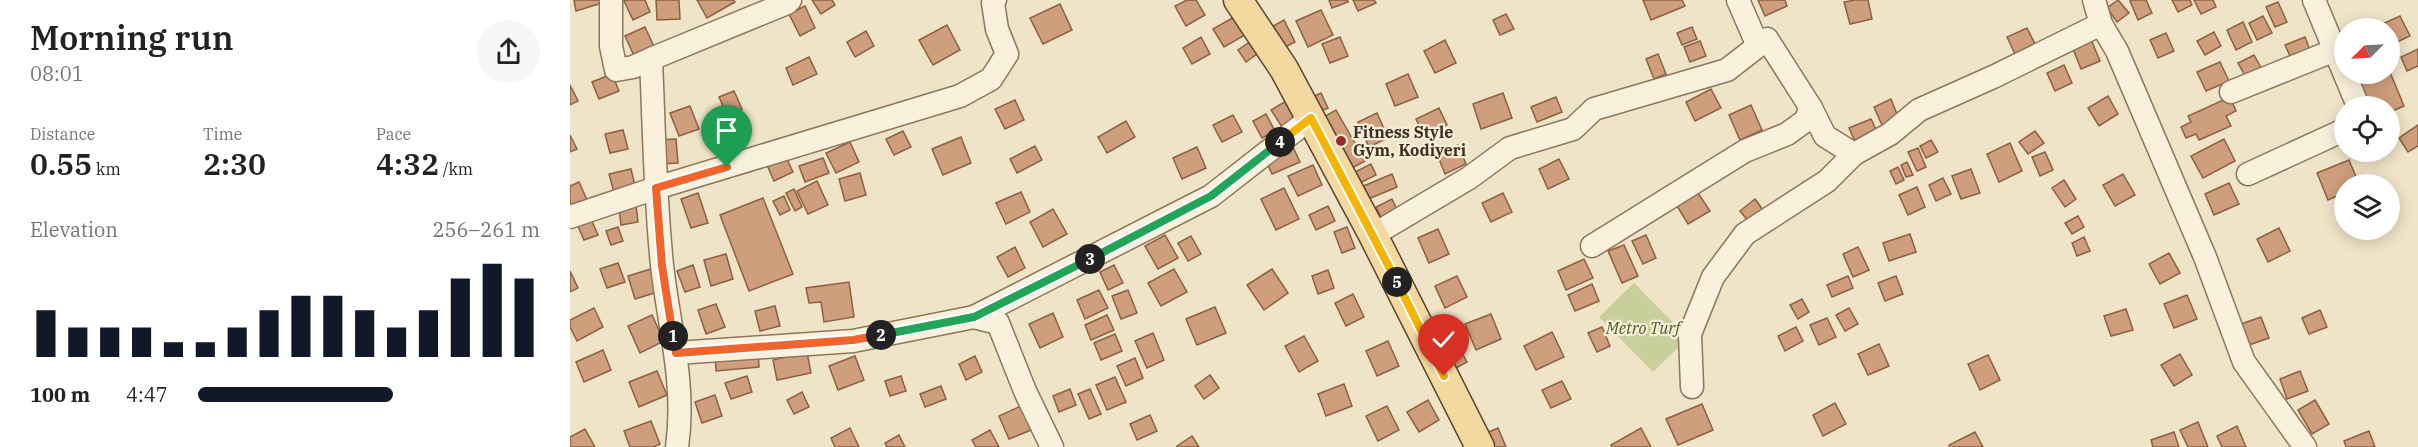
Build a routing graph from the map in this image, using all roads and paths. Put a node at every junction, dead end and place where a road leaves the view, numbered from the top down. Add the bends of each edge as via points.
1 (611, 0) edge
2 (789, 0) edge
3 (995, 0) edge
4 (1238, 0) edge
5 (1738, 0) edge
6 (2094, 0) edge
7 (2314, 0) edge
8 (2101, 24) junction
9 (1758, 46) junction
10 (2334, 48) edge
11 (2334, 50) edge
12 (651, 59) junction
13 (2231, 92) dead end
14 (1811, 108) junction
15 (1311, 118) junction
16 (2334, 135) edge
17 (1854, 154) junction
18 (2248, 174) dead end
19 (656, 188) junction
20 (570, 217) edge
21 (1373, 235) junction
22 (1592, 246) dead end
23 (974, 317) junction
24 (676, 353) junction
25 (1692, 387) dead end
26 (677, 447) edge
27 (1052, 447) edge
28 (1480, 447) edge
29 (2304, 447) edge

1 - 12 street via 611,46 616,70
2 - 12 street
3 - 19 street via 1006,54 991,79 942,103
4 - 15 main road
5 - 9 street
6 - 8 street
7 - 10 street
8 - 17 street via 1919,110 1890,134
8 - 29 street via 2157,141 2244,362
9 - 14 street via 1767,39
9 - 21 street via 1727,70 1594,109 1573,129 1510,148 1469,178
11 - 13 street
12 - 19 street
14 - 17 street via 1825,136
14 - 22 street via 1805,121 1787,134 1745,151
15 - 21 main road
15 - 23 street via 1211,196
16 - 18 street
17 - 25 street via 1827,181 1746,234 1713,277 1690,334
19 - 20 street
19 - 24 street via 662,266
21 - 28 main road
23 - 24 street via 853,340
23 - 27 street via 998,323 1003,329 1025,391
24 - 26 street via 681,420

